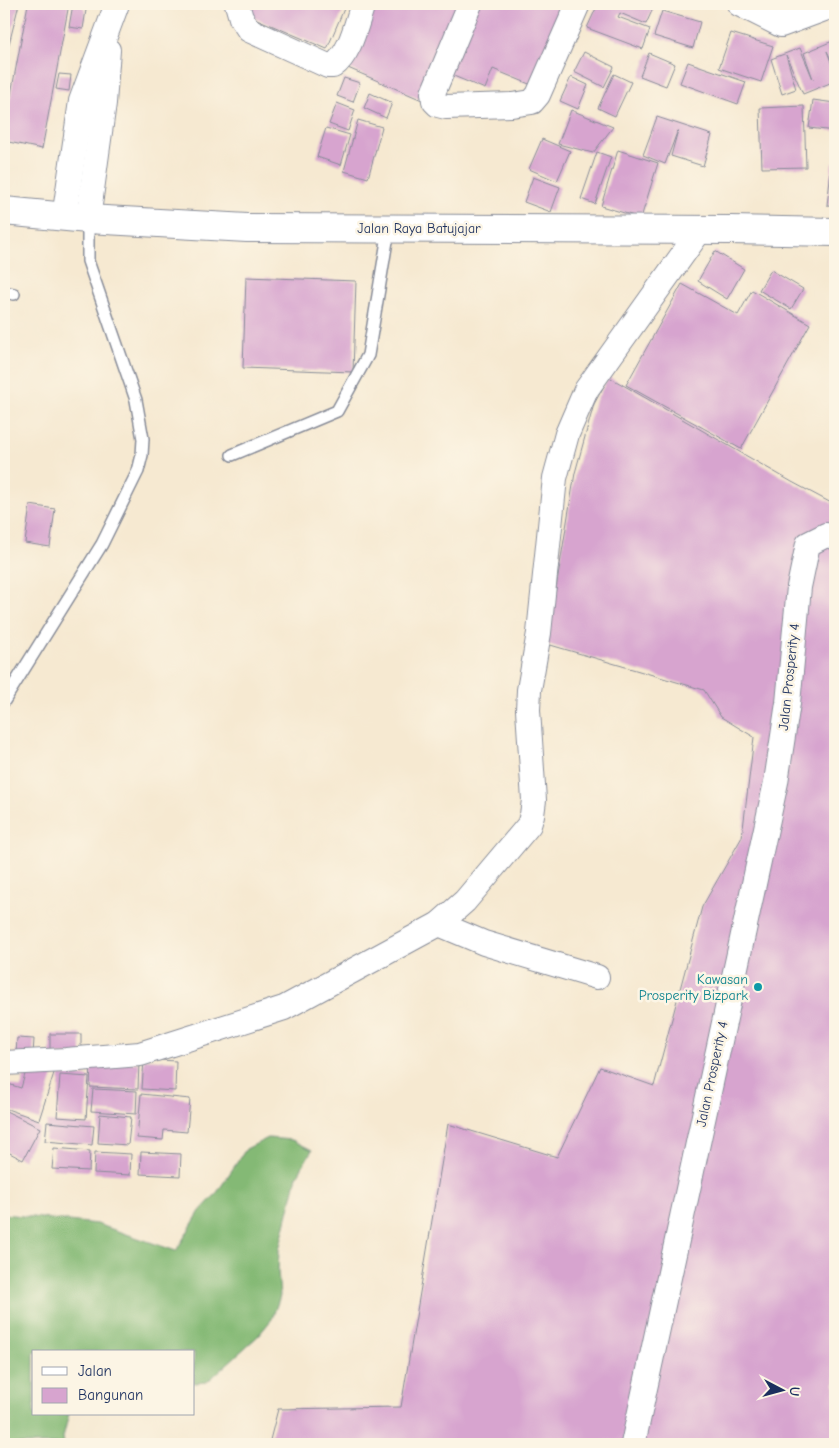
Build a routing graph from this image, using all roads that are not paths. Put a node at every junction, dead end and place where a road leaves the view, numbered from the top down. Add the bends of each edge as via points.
1 (237, 4) edge
2 (363, 4) edge
3 (470, 4) edge
4 (578, 4) edge
5 (738, 4) edge
6 (835, 5) edge
7 (113, 14) edge
8 (4, 211) edge
9 (76, 219) junction
10 (389, 228) junction
11 (701, 229) junction
12 (835, 232) edge
13 (232, 454) dead end
14 (831, 536) edge
15 (4, 701) edge
16 (439, 924) junction
17 (597, 977) dead end
18 (4, 1062) edge
19 (633, 1444) edge

1 - 2 street via 249,30 333,66 346,51
3 - 4 street via 434,94 438,105 532,102
5 - 6 street via 782,25
7 - 9 street via 81,101
8 - 9 highway, Jalan Raya Batujajar
9 - 10 highway, Jalan Raya Batujajar via 248,228
9 - 15 lane via 136,400 143,439 142,455 138,471 102,544
10 - 11 highway, Jalan Raya Batujajar
10 - 13 lane via 368,355 337,411
11 - 12 highway, Jalan Raya Batujajar
11 - 16 street via 586,390 567,434 555,478 540,634 529,690 532,815 529,825 465,901
14 - 19 street, Jalan Prosperity 4 via 808,544 799,587 788,703 776,782
16 - 17 street via 484,943
16 - 18 street via 284,1008 140,1054

